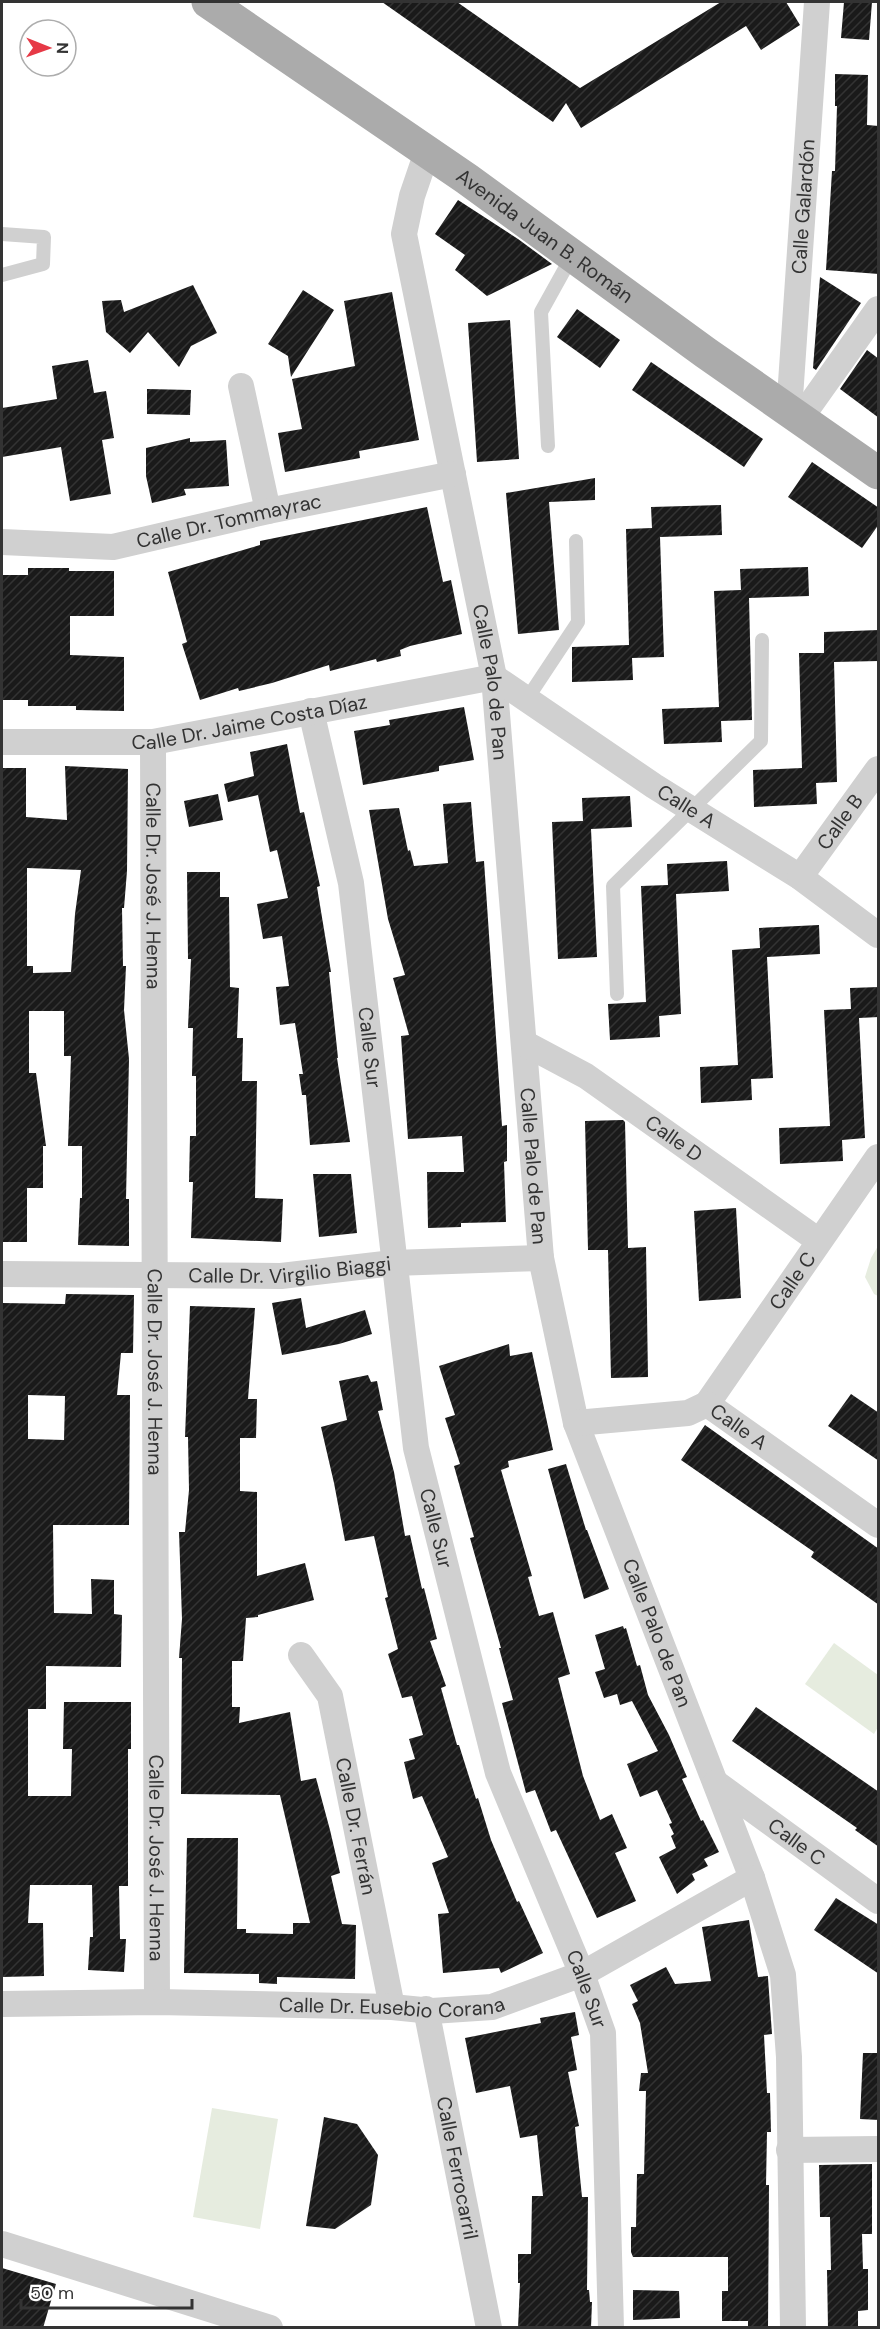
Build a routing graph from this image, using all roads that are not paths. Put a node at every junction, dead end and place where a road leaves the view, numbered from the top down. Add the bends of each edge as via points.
1 (208, 2) edge
2 (817, 2) edge
3 (427, 152) junction
4 (2, 234) edge
5 (572, 256) junction
6 (2, 275) edge
7 (879, 309) edge
8 (241, 386) dead end
9 (794, 416) junction
10 (548, 446) dead end
11 (879, 473) edge
12 (453, 474) junction
13 (268, 511) junction
14 (576, 541) dead end
15 (2, 542) edge
16 (762, 640) dead end
17 (494, 676) junction
18 (527, 699) junction
19 (311, 711) junction
20 (2, 742) edge
21 (153, 742) junction
22 (879, 769) edge
23 (690, 808) junction
24 (800, 877) junction
25 (879, 935) edge
26 (617, 994) dead end
27 (524, 1043) junction
28 (879, 1157) edge
29 (819, 1241) junction
30 (541, 1258) junction
31 (393, 1263) junction
32 (2, 1274) edge
33 (154, 1274) junction
34 (707, 1404) junction
35 (576, 1423) junction
36 (879, 1525) edge
37 (301, 1654) dead end
38 (716, 1783) junction
39 (752, 1878) junction
40 (879, 1900) edge
41 (582, 1974) junction
42 (157, 2002) junction
43 (2, 2004) edge
44 (392, 2007) junction
45 (426, 2009) junction
46 (879, 2149) edge
47 (789, 2150) junction
48 (2, 2244) edge
49 (270, 2328) edge
50 (489, 2328) edge
51 (611, 2328) edge
52 (793, 2328) edge

1 - 3 main road, Avenida Juan B. Román
2 - 9 street, Calle Galardón
3 - 5 main road, Avenida Juan B. Román
3 - 12 street, Calle Palo de Pan via 404,234
4 - 6 lane via 44,237 43,264
5 - 9 main road, Avenida Juan B. Román
5 - 10 lane via 541,312
7 - 9 street
8 - 13 street
9 - 11 main road, Avenida Juan B. Román
12 - 13 street, Calle Dr. Tommayrac
12 - 17 street, Calle Palo de Pan
13 - 15 street, Calle Dr. Tommayrac via 113,547
14 - 18 lane via 578,622
16 - 23 lane via 760,741
17 - 18 street, Calle A
17 - 19 street, Calle Dr. Jaime Costa Díaz
17 - 27 street, Calle Palo de Pan
18 - 23 street, Calle A
19 - 21 street, Calle Dr. Jaime Costa Díaz
19 - 31 street, Calle Sur via 351,883
20 - 21 street, Calle Dr. Jaime Costa Díaz
21 - 33 street, Calle Dr. José J. Henna
22 - 24 street, Calle B
23 - 24 street, Calle A
23 - 26 lane via 613,886
24 - 25 street, Calle A
27 - 29 street, Calle D via 586,1076
27 - 30 street, Calle Palo de Pan
28 - 29 street, Calle C
29 - 34 street, Calle C
30 - 31 street, Calle Dr. Virgilio Biaggi
30 - 35 street, Calle Palo de Pan
31 - 33 street, Calle Dr. Virgilio Biaggi via 281,1276
31 - 41 street, Calle Sur via 416,1448 498,1773
32 - 33 street, Calle Dr. Virgilio Biaggi
33 - 42 street, Calle Dr. José J. Henna
34 - 35 street, Calle A via 688,1413
34 - 36 street, Calle A
35 - 38 street, Calle Palo de Pan
37 - 44 street, Calle Dr. Ferrán via 330,1696
38 - 39 street, Calle Palo de Pan
38 - 40 street, Calle C
39 - 41 street, Calle Dr. Eusebio Corana
39 - 47 street, Calle Palo de Pan via 783,1975 789,2056
41 - 45 street, Calle Dr. Eusebio Corana via 492,2007
41 - 51 street, Calle Sur via 603,2033
42 - 43 street, Calle Dr. Eusebio Corana
42 - 44 street, Calle Dr. Eusebio Corana
44 - 45 street, Calle Dr. Eusebio Corana
45 - 50 street, Calle Ferrocarril
46 - 47 street
47 - 52 street, Calle Palo de Pan
48 - 49 street

